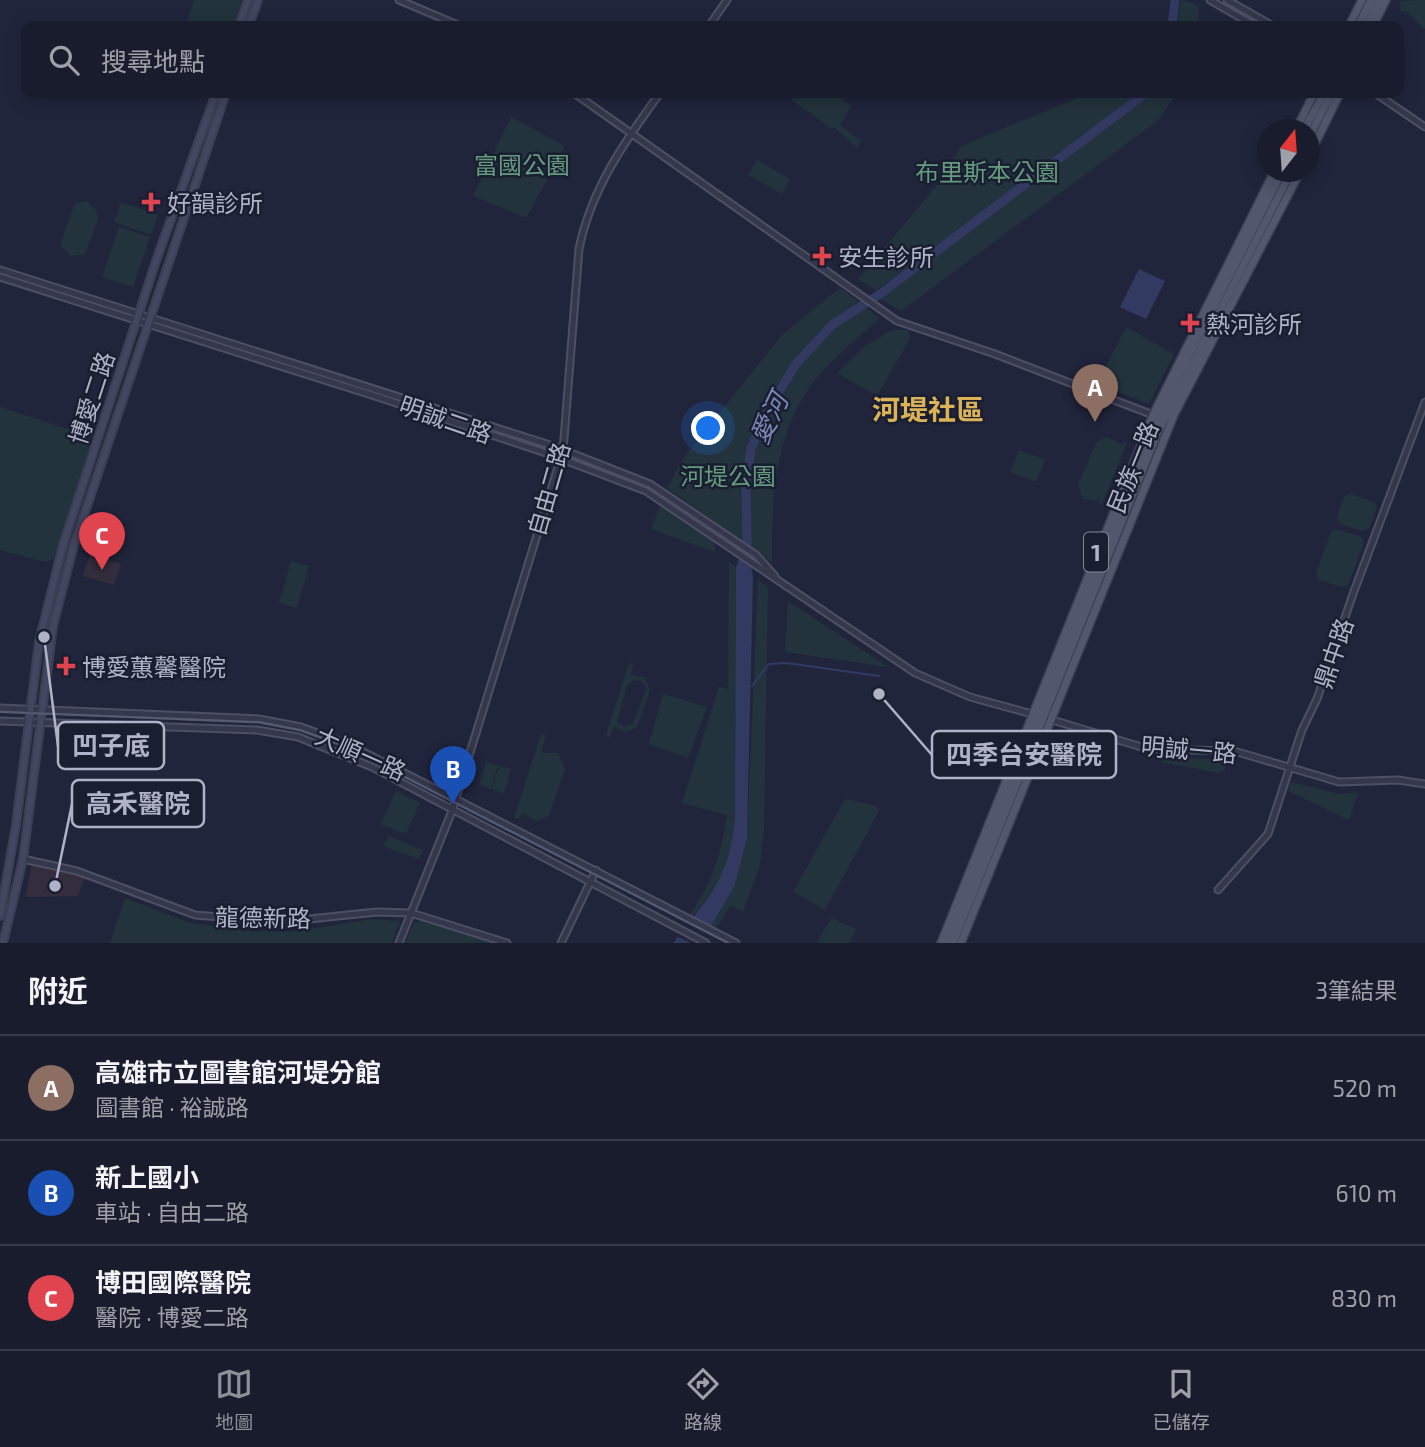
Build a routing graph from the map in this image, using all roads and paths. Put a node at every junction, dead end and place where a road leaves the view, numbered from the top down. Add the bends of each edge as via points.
1 (248, 0) edge
2 (258, 0) edge
3 (399, 0) edge
4 (727, 0) edge
5 (1210, 0) edge
6 (1227, 0) edge
7 (1362, 0) edge
8 (1371, 0) edge
9 (1379, 0) edge
10 (1386, 0) edge
11 (241, 21) edge
12 (251, 21) edge
13 (448, 21) edge
14 (712, 21) edge
15 (1246, 21) edge
16 (1264, 21) edge
17 (1352, 21) edge
18 (1360, 21) edge
19 (1368, 21) edge
20 (1376, 21) edge
21 (214, 98) edge
22 (224, 98) edge
23 (581, 98) edge
24 (656, 98) edge
25 (1312, 98) edge
26 (1321, 98) edge
27 (1329, 98) edge
28 (1338, 98) edge
29 (1382, 98) edge
30 (1301, 119) edge
31 (1310, 119) edge
32 (1318, 119) edge
33 (1425, 127) edge
34 (632, 132) junction
35 (1320, 133) edge
36 (1269, 182) edge
37 (1277, 182) edge
38 (1286, 182) edge
39 (1294, 182) edge
40 (0, 270) edge
41 (0, 277) edge
42 (139, 312) junction
43 (150, 316) junction
44 (136, 321) junction
45 (147, 325) junction
46 (1425, 402) edge
47 (1161, 418) junction
48 (563, 450) junction
49 (560, 459) junction
50 (777, 579) junction
51 (1069, 646) junction
52 (0, 708) edge
53 (29, 709) junction
54 (42, 710) junction
55 (1041, 717) junction
56 (0, 721) edge
57 (28, 722) junction
58 (40, 723) junction
59 (1290, 766) junction
60 (1425, 784) edge
61 (456, 799) junction
62 (452, 811) junction
63 (23, 859) junction
64 (596, 870) junction
65 (590, 882) junction
66 (1218, 890) dead end
67 (411, 913) junction
68 (0, 916) edge
69 (703, 942) edge
70 (3, 943) edge
71 (399, 943) edge
72 (507, 943) edge
73 (561, 943) edge
74 (736, 943) edge
75 (940, 943) edge
76 (947, 943) edge
77 (953, 943) edge
78 (961, 943) edge

1 - 11 main road
2 - 12 main road
3 - 13 street
4 - 14 street
5 - 15 street
6 - 16 street
7 - 17 main road
8 - 18 main road
9 - 19 main road
10 - 20 main road
21 - 42 main road, 博愛二路
22 - 43 main road, 博愛二路
23 - 34 street
24 - 34 street, 自由二路
25 - 30 main road
26 - 31 main road
27 - 32 main road
28 - 35 main road
29 - 33 street
34 - 47 street via 897,321
34 - 48 street, 自由二路 via 604,178 582,234
36 - 47 main road, 民族一路 / 1
37 - 47 main road, 民族一路 / 1
38 - 47 main road, 民族一路 / 1
39 - 47 main road, 民族一路 / 1
40 - 42 street, 明誠二路
41 - 44 street, 明誠二路
42 - 43 street, 明誠二路
42 - 44 main road, 博愛二路
43 - 45 main road, 博愛二路
43 - 48 street, 明誠二路
44 - 45 street, 明誠二路
44 - 53 main road, 博愛二路 via 63,545 43,623
45 - 49 street, 明誠二路
45 - 54 main road, 博愛二路 via 73,548 53,626
46 - 59 street, 鼎中路
47 - 51 main road, 民族一路 / 1
47 - 51 main road, 民族一路 / 1
48 - 49 street, 自由二路
48 - 50 street, 明誠二路 via 650,484 752,552
49 - 50 street, 明誠二路 via 646,491
49 - 61 street, 自由二路
50 - 55 street via 926,679
51 - 55 main road, 民族一路 / 1
51 - 55 main road, 民族一路 / 1
52 - 53 street, 大順一路
53 - 54 street, 大順一路
53 - 57 main road, 博愛二路
54 - 58 main road, 博愛二路
54 - 61 street, 大順一路 via 259,719 301,727 350,745
55 - 59 street, 明誠一路 via 1148,750 1234,751
55 - 75 main road, 民族一路 / 1
55 - 76 main road, 民族一路 / 1
55 - 77 main road, 民族一路 / 1
55 - 78 main road, 民族一路 / 1
56 - 57 street, 大順一路
57 - 58 street, 大順一路
57 - 68 main road, 博愛二路
58 - 62 street, 大順一路 via 257,730 298,737 372,767
58 - 63 main road, 博愛二路
59 - 60 street, 明誠一路 via 1339,782
59 - 66 street, 鼎中路 via 1268,834
61 - 62 street, 自由二路
61 - 64 street, 大順一路
62 - 65 street, 大順一路
62 - 67 street, 自由二路
63 - 67 street, 龍德新路 via 77,872 213,918 280,922
63 - 70 main road, 博愛二路
64 - 65 street
64 - 74 street, 大順一路
65 - 69 street, 大順一路
65 - 73 street
67 - 71 street, 自由二路
67 - 72 street, 龍德新路

